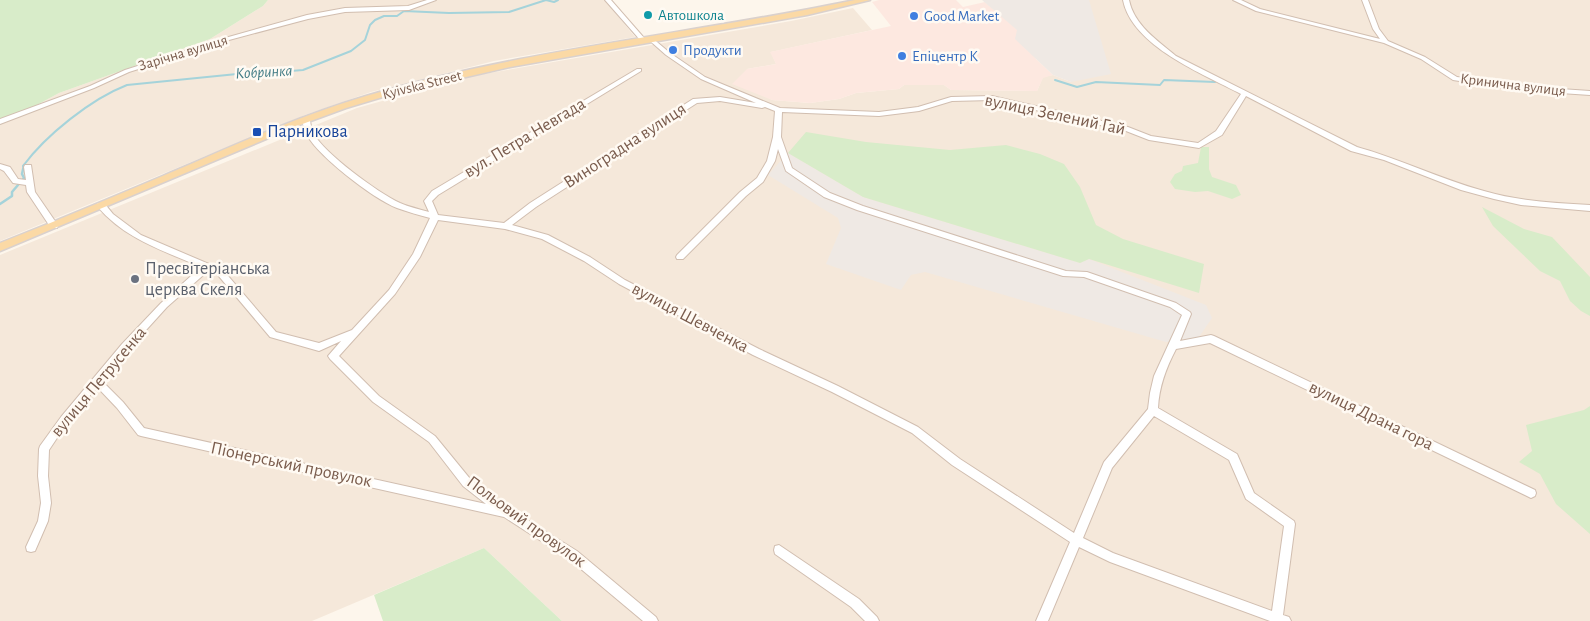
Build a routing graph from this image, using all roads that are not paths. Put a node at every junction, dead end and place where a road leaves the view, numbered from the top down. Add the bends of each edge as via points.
1 (433, 0) edge
2 (608, 0) edge
3 (866, 0) edge
4 (1126, 0) edge
5 (1236, 0) edge
6 (1365, 0) edge
7 (647, 39) junction
8 (1386, 42) junction
9 (639, 70) dead end
10 (1590, 93) edge
11 (1244, 94) junction
12 (779, 110) junction
13 (306, 120) junction
14 (0, 122) edge
15 (777, 137) junction
16 (0, 166) edge
17 (28, 167) dead end
18 (23, 182) junction
19 (101, 205) junction
20 (1590, 208) edge
21 (435, 216) junction
22 (54, 226) junction
23 (505, 226) junction
24 (0, 248) edge
25 (680, 257) dead end
26 (207, 268) junction
27 (354, 331) junction
28 (1174, 346) junction
29 (96, 380) junction
30 (1153, 410) junction
31 (1531, 494) dead end
32 (508, 513) junction
33 (1076, 540) junction
34 (31, 547) dead end
35 (779, 550) dead end
36 (1282, 620) edge
37 (652, 621) edge
38 (874, 621) edge
39 (1042, 621) edge

1 - 14 street, Зарічна вулиця via 409,8 345,10 308,17 186,51
2 - 7 street, вулиця Зелений Гай
3 - 7 main road, Kyivska Street via 767,21
4 - 11 street via 1126,10 1150,37 1174,57
5 - 8 street, Кринична вулиця via 1258,10
6 - 8 street via 1376,29
7 - 12 street, вулиця Зелений Гай via 703,78
7 - 13 main road, Kyivska Street via 434,81
8 - 10 street, Кринична вулиця via 1423,58 1456,79 1518,88
9 - 21 street, вул. Петра Невгада via 440,189 428,201
11 - 12 street, вулиця Зелений Гай via 1219,133 1199,146 1149,138 1128,129 992,98 951,99 919,109 879,114
11 - 20 street via 1354,149 1382,156 1452,184 1506,200
12 - 15 street
12 - 23 street, Виноградна вулиця via 720,99 695,101
13 - 19 main road, Kyivska Street
13 - 21 street, вулиця Шевченка via 309,132 319,146 380,196 399,206
15 - 25 street via 771,161 760,180
15 - 28 street via 789,169 827,194 860,208 1052,270 1084,274 1173,305 1187,314
16 - 18 street
17 - 18 street
18 - 22 street
19 - 22 main road, Kyivska Street
19 - 26 street via 138,237
21 - 23 street, вулиця Шевченка
21 - 27 street, Польовий провулок via 417,255 392,292
22 - 24 main road, Kyivska Street
23 - 33 street, вулиця Шевченка via 545,237 622,282 756,352 915,430 956,462
26 - 27 street via 220,272 274,334 319,348
26 - 29 street, вулиця Петрусенка via 164,305
27 - 32 street, Польовий провулок via 333,356 376,399 432,439 467,483
28 - 30 street via 1162,365
28 - 31 street, вулиця Драна гора via 1211,339
29 - 32 street, Піонерський провулок via 140,432
29 - 34 street, вулиця Петрусенка via 44,449 46,503 43,521
30 - 33 street via 1108,466
30 - 36 street, вулиця Шевченка via 1232,457 1250,496 1290,524
32 - 37 street, Польовий провулок via 573,555
33 - 36 street, вулиця Шевченка via 1110,557
33 - 39 street
35 - 38 street via 855,603

